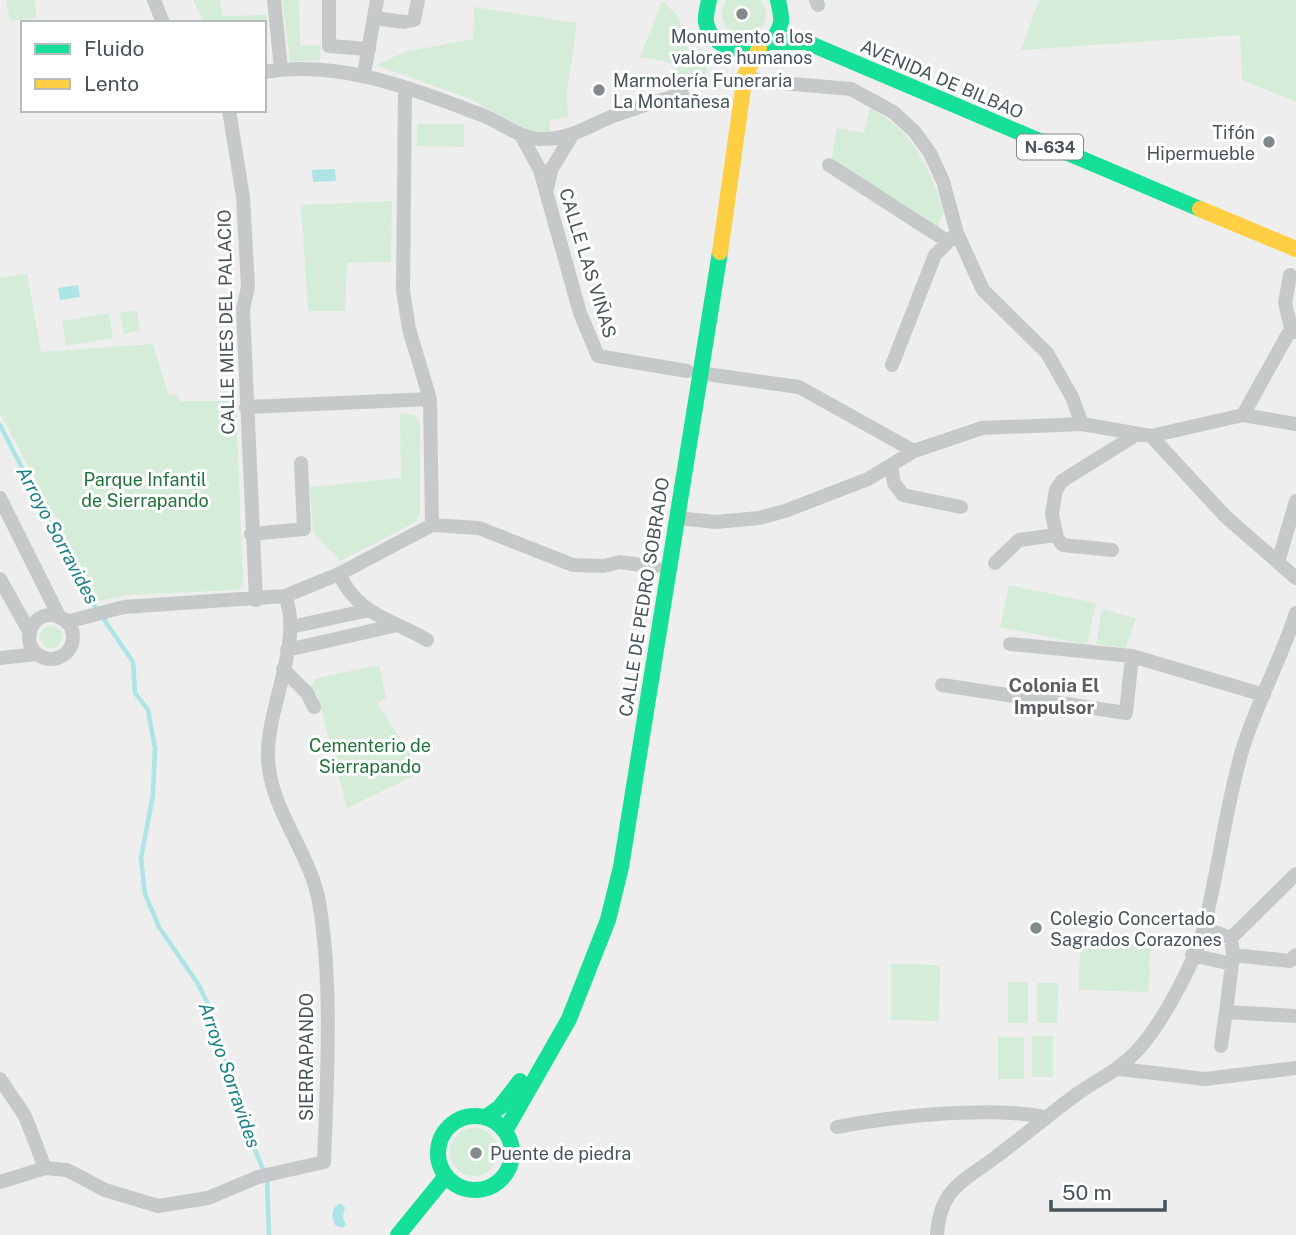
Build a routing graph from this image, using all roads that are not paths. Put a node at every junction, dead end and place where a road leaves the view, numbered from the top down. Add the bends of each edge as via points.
1 (154, 0) edge
2 (274, 0) edge
3 (329, 0) edge
4 (377, 0) edge
5 (418, 0) edge
6 (691, 0) edge
7 (708, 7) edge
8 (780, 8) edge
9 (374, 18) junction
10 (162, 21) edge
11 (806, 42) junction
12 (764, 46) junction
13 (369, 49) junction
14 (729, 49) junction
15 (281, 69) junction
16 (266, 72) edge
17 (364, 74) junction
18 (745, 75) junction
19 (405, 90) junction
20 (682, 94) dead end
21 (229, 112) edge
22 (522, 137) junction
23 (571, 137) junction
24 (829, 165) dead end
25 (546, 194) junction
26 (952, 237) junction
27 (1296, 249) edge
28 (1290, 275) dead end
29 (1294, 331) edge
30 (892, 365) dead end
31 (693, 372) junction
32 (430, 399) junction
33 (246, 407) junction
34 (1243, 415) junction
35 (1082, 424) junction
36 (1296, 424) edge
37 (1144, 435) junction
38 (915, 451) junction
39 (301, 463) dead end
40 (891, 466) junction
41 (0, 498) edge
42 (1296, 501) edge
43 (961, 507) dead end
44 (677, 518) junction
45 (432, 525) junction
46 (251, 534) junction
47 (1056, 535) junction
48 (1112, 550) dead end
49 (1278, 562) junction
50 (995, 563) dead end
51 (655, 567) junction
52 (339, 574) junction
53 (1296, 578) edge
54 (0, 579) edge
55 (285, 596) junction
56 (256, 600) junction
57 (369, 610) junction
58 (1296, 613) edge
59 (87, 618) junction
60 (63, 620) junction
61 (393, 626) junction
62 (290, 627) junction
63 (73, 638) junction
64 (427, 640) dead end
65 (32, 643) junction
66 (1010, 644) dead end
67 (287, 650) junction
68 (1132, 656) junction
69 (4, 658) edge
70 (283, 669) junction
71 (942, 685) dead end
72 (1264, 695) junction
73 (314, 707) dead end
74 (1296, 874) edge
75 (1289, 889) edge
76 (1204, 929) junction
77 (1231, 938) junction
78 (1192, 955) junction
79 (1296, 955) edge
80 (1233, 960) junction
81 (1226, 1012) junction
82 (1296, 1016) edge
83 (1221, 1046) dead end
84 (1120, 1069) junction
85 (1296, 1069) edge
86 (0, 1079) edge
87 (486, 1117) junction
88 (1045, 1117) junction
89 (837, 1128) dead end
90 (505, 1131) junction
91 (45, 1168) junction
92 (452, 1181) junction
93 (0, 1182) edge
94 (398, 1235) edge
95 (413, 1235) edge
96 (937, 1235) edge

1 - 10 street
2 - 15 street
3 - 13 street via 329,46
4 - 9 street
5 - 9 street via 414,20
6 - 7 main road
7 - 14 main road via 712,35
8 - 11 main road, AVENIDA DE BILBAO / N-634
8 - 12 main road, N-634 via 775,35
9 - 13 street
11 - 12 main road, AVENIDA DE BILBAO / N-634
11 - 27 main road, AVENIDA DE BILBAO / N-634
12 - 14 main road, N-634 via 749,52
12 - 18 main road, CALLE DE PEDRO SOBRADO
13 - 17 street
14 - 31 main road, CALLE DE PEDRO SOBRADO via 731,92
15 - 16 street
15 - 17 street
17 - 19 street
18 - 26 street via 758,81 851,89 894,112 930,153 943,181
18 - 31 main road, CALLE DE PEDRO SOBRADO
19 - 22 street via 482,115
19 - 32 street via 403,290 409,329
20 - 23 street via 613,116
21 - 33 street, CALLE MIES DEL PALACIO via 241,175 248,270 243,305
22 - 23 street
22 - 25 street, CALLE LAS VIÑAS via 535,157
23 - 25 street via 552,167
24 - 26 street
25 - 31 street, CALLE LAS VIÑAS via 580,313 598,356
26 - 30 street via 934,255
26 - 35 street via 983,290 1047,353
28 - 29 street via 1285,303
29 - 34 street
31 - 38 street via 799,387
31 - 44 main road, CALLE DE PEDRO SOBRADO
31 - 51 main road, CALLE DE PEDRO SOBRADO
32 - 33 street
32 - 45 street
33 - 46 street, CALLE MIES DEL PALACIO
34 - 36 street
34 - 37 street
35 - 37 street
35 - 38 street via 982,428
37 - 47 street via 1062,481 1052,501
37 - 49 street
38 - 40 street
39 - 46 street via 304,529
40 - 43 street via 894,483 903,495
40 - 44 street via 852,486 760,518 716,522
41 - 60 street
42 - 49 street
44 - 90 main road, CALLE DE PEDRO SOBRADO via 621,867 608,920 569,1019
45 - 51 street via 480,528 573,565 620,562
45 - 52 street
46 - 56 street, CALLE MIES DEL PALACIO
47 - 48 street via 1063,545
47 - 50 street via 1019,540
49 - 53 street
51 - 87 main road, CALLE DE PEDRO SOBRADO via 610,860 585,946 557,1014 521,1079 500,1107
52 - 55 street
52 - 57 street via 353,599
54 - 65 street
55 - 56 street
55 - 62 street, SIERRAPANDO via 292,613
56 - 59 street via 114,608
57 - 61 street
57 - 62 street
58 - 72 street
59 - 60 street
59 - 63 street
60 - 63 street
60 - 65 street via 41,618
61 - 64 street
61 - 67 street
62 - 67 street, SIERRAPANDO
63 - 65 street via 60,657 48,659
65 - 69 street
66 - 68 street
67 - 70 street, SIERRAPANDO
68 - 71 street via 1126,713
68 - 72 street
70 - 73 street
70 - 91 street, SIERRAPANDO via 268,758 273,789 319,901 327,1093 324,1162 258,1177 208,1198 158,1206 105,1190 67,1170
72 - 76 street via 1250,725 1222,831
74 - 75 street
75 - 77 street
76 - 77 street
76 - 78 street
77 - 80 street
78 - 80 street
78 - 84 street via 1173,999 1145,1042
79 - 80 street via 1290,961
80 - 81 street
81 - 82 street
81 - 83 street
84 - 85 street via 1205,1079
84 - 88 street
86 - 91 street via 25,1116
87 - 90 main road
87 - 92 main road via 463,1118 444,1132 438,1154
88 - 89 street via 998,1113 878,1119
88 - 96 street via 950,1193 939,1213
90 - 92 main road via 512,1154 503,1177 482,1189
91 - 93 street
92 - 94 main road
92 - 95 main road

